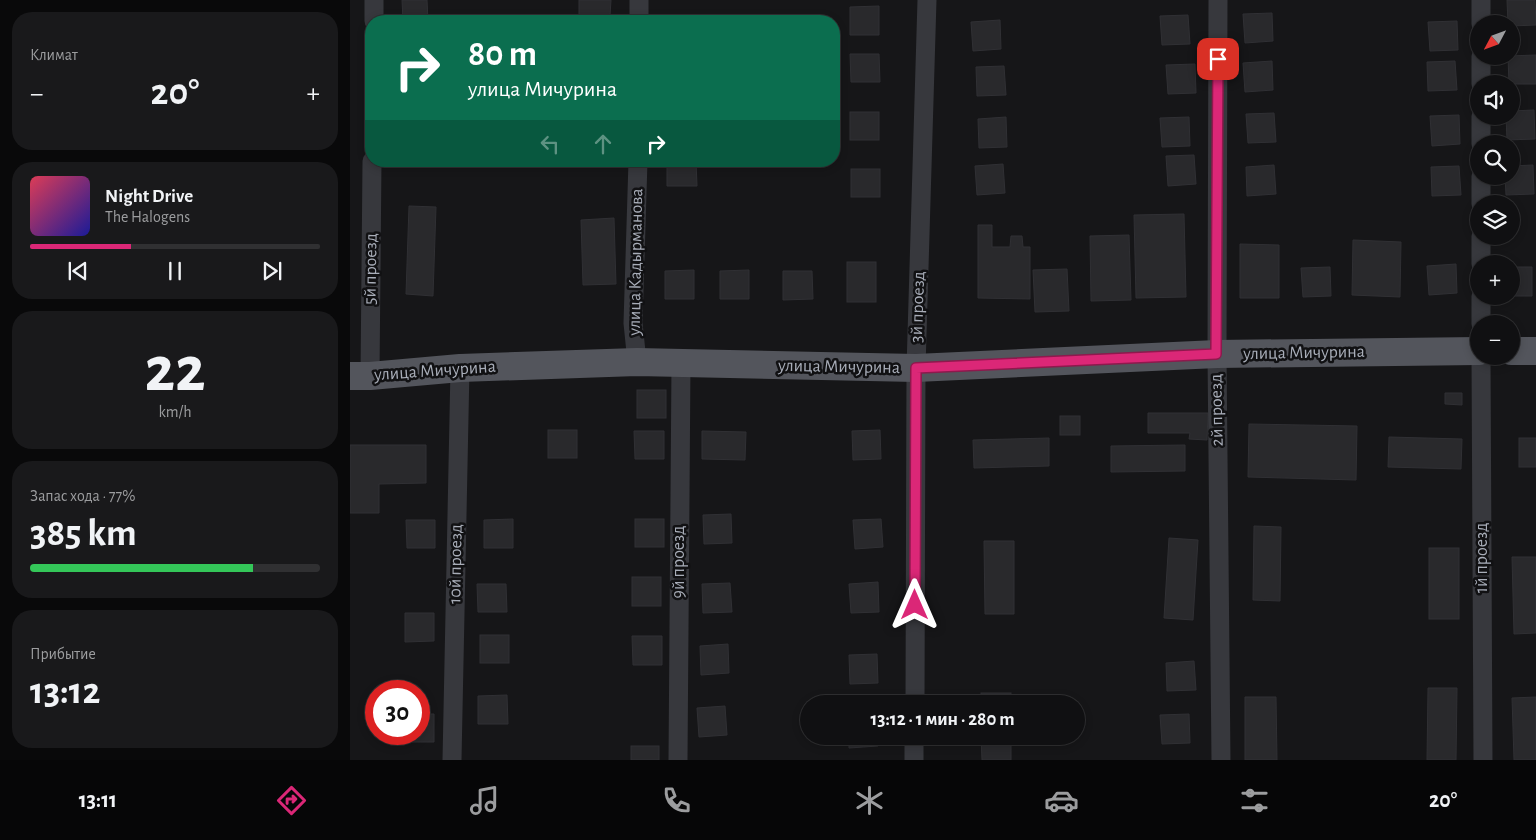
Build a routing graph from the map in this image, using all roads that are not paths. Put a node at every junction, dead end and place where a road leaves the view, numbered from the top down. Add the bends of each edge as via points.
1 (374, 0) edge
2 (639, 0) edge
3 (927, 0) edge
4 (1218, 0) edge
5 (1481, 0) edge
6 (374, 15) edge
7 (639, 15) edge
8 (1481, 15) edge
9 (372, 167) edge
10 (638, 167) edge
11 (1470, 351) edge
12 (1520, 351) edge
13 (1536, 351) edge
14 (1216, 354) junction
15 (637, 362) junction
16 (681, 364) junction
17 (1481, 365) edge
18 (460, 368) junction
19 (916, 368) junction
20 (360, 376) edge
21 (915, 695) edge
22 (914, 745) edge
23 (452, 760) edge
24 (678, 760) edge
25 (914, 760) edge
26 (1221, 760) edge
27 (1483, 760) edge

1 - 6 street
2 - 7 street
3 - 19 street, 3й проезд
4 - 14 street, 2й проезд
5 - 8 street
9 - 20 street, 5й проезд
10 - 15 street, улица Кадырманова via 633,323
11 - 14 main road, улица Мичурина
12 - 13 main road
14 - 19 main road, улица Мичурина
14 - 26 street, 2й проезд
15 - 16 main road, улица Мичурина
15 - 18 main road, улица Мичурина
16 - 19 main road, улица Мичурина
16 - 24 street, 9й проезд
17 - 27 street, 1й проезд
18 - 20 main road, улица Мичурина
18 - 23 street, 10й проезд
19 - 21 street, 3й проезд
22 - 25 street

